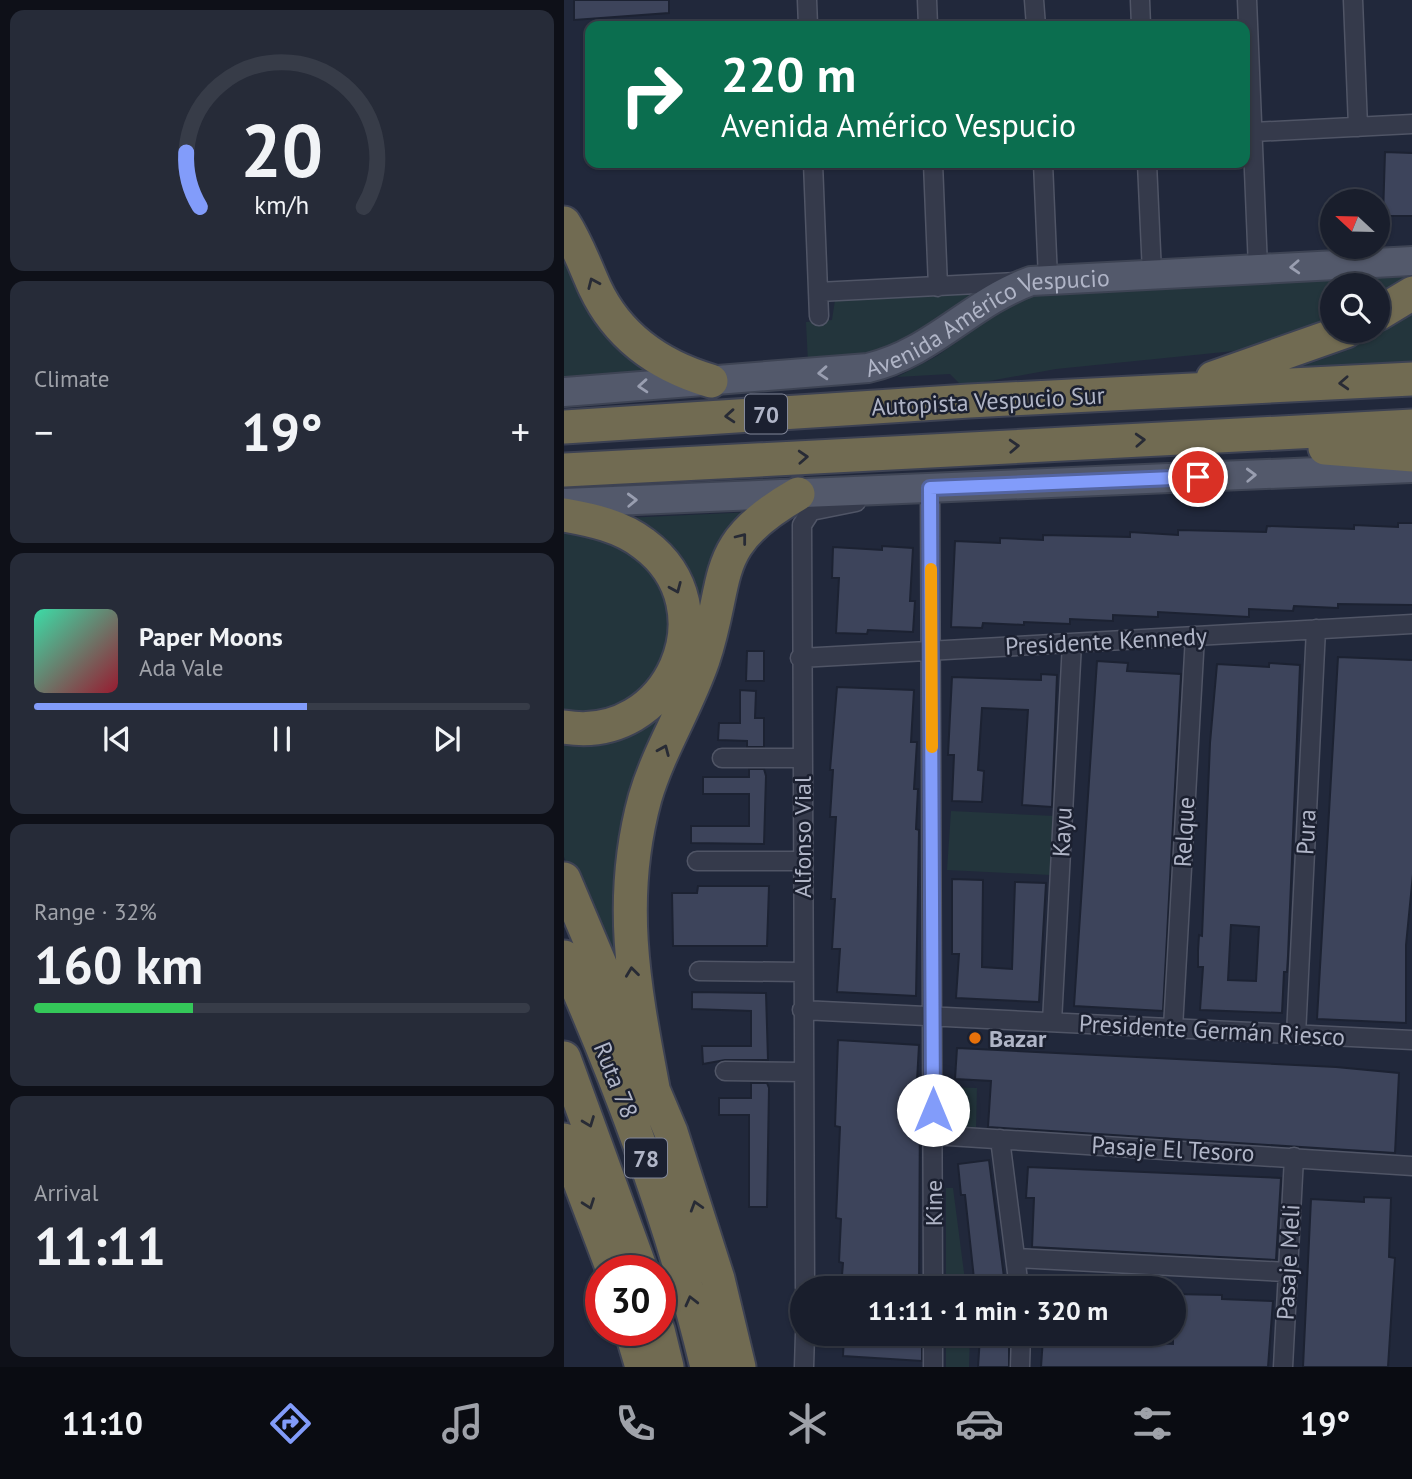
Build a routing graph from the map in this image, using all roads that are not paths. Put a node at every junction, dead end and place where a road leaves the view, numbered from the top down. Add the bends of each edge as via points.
1 (807, 0) edge
2 (927, 0) edge
3 (1034, 0) edge
4 (1140, 0) edge
5 (1246, 0) edge
6 (1353, 0) edge
7 (808, 21) edge
8 (928, 21) edge
9 (1036, 21) edge
10 (1141, 21) edge
11 (1247, 21) edge
12 (1250, 75) edge
13 (1413, 124) edge
14 (1358, 127) junction
15 (1253, 132) junction
16 (813, 168) edge
17 (933, 168) edge
18 (1043, 168) edge
19 (1147, 168) edge
20 (564, 223) edge
21 (1413, 261) edge
22 (1258, 268) junction
23 (1152, 272) junction
24 (1040, 280) junction
25 (938, 287) junction
26 (818, 292) junction
27 (1413, 293) edge
28 (1390, 307) edge
29 (819, 316) dead end
30 (1320, 340) edge
31 (1413, 379) edge
32 (711, 382) junction
33 (564, 391) edge
34 (1155, 392) junction
35 (1413, 426) edge
36 (564, 427) edge
37 (1197, 437) junction
38 (1413, 455) edge
39 (1413, 468) edge
40 (564, 470) edge
41 (930, 488) junction
42 (798, 494) junction
43 (564, 503) edge
44 (564, 515) edge
45 (1413, 624) edge
46 (1316, 629) junction
47 (1195, 636) junction
48 (1072, 643) junction
49 (932, 650) junction
50 (800, 658) junction
51 (564, 727) edge
52 (722, 758) dead end
53 (802, 758) junction
54 (803, 860) junction
55 (697, 861) dead end
56 (564, 879) edge
57 (564, 957) edge
58 (699, 971) dead end
59 (802, 972) junction
60 (802, 1010) junction
61 (933, 1015) junction
62 (1052, 1022) junction
63 (1174, 1028) junction
64 (1296, 1035) junction
65 (1413, 1040) edge
66 (564, 1058) edge
67 (725, 1071) dead end
68 (803, 1072) junction
69 (653, 1087) junction
70 (933, 1135) junction
71 (1000, 1139) junction
72 (564, 1140) edge
73 (1294, 1157) junction
74 (1413, 1166) edge
75 (607, 1255) edge
76 (636, 1255) edge
77 (1016, 1258) junction
78 (1287, 1272) junction
79 (805, 1276) edge
80 (933, 1276) edge
81 (1017, 1276) edge
82 (636, 1346) edge
83 (662, 1346) edge
84 (805, 1346) edge
85 (933, 1346) edge
86 (1021, 1346) edge
87 (642, 1367) edge
88 (667, 1367) edge
89 (708, 1367) edge
90 (739, 1367) edge
91 (804, 1367) edge
92 (933, 1367) edge
93 (1020, 1367) edge
94 (1283, 1367) edge

1 - 7 street
2 - 8 street
3 - 9 street
4 - 10 street
5 - 11 street
6 - 14 street
12 - 15 street
13 - 14 street
14 - 15 street
15 - 22 street
16 - 26 street
17 - 25 street
18 - 24 street
19 - 23 street
32 -> 20 highway via 660,360 624,331 602,300
21 -> 22 main road, Avenida Américo Vespucio
22 - 23 main road, Avenida Américo Vespucio
23 - 24 main road, Avenida Américo Vespucio
24 - 25 street
24 -> 32 main road, Avenida Américo Vespucio via 979,307 929,344 892,362 845,371
25 - 26 street
26 - 29 street
27 - 28 highway
30 - 34 highway via 1217,377
31 -> 34 highway, Autopista Vespucio Sur / 70
32 -> 33 main road, Avenida Américo Vespucio
34 -> 36 highway, Autopista Vespucio Sur / 70
35 - 37 highway, Autopista Vespucio Sur / 70
37 - 38 highway
40 -> 37 highway, Autopista Vespucio Sur / 70
41 -> 39 main road
41 - 42 main road
41 - 49 street, Kine
41 - 50 street, Alfonso Vial via 807,514 802,525
43 -> 42 main road
69 -> 42 highway via 633,981 629,931 634,850 646,797 702,661 730,553 758,520
44 -> 51 highway via 615,528 651,550 677,587 685,630 673,674 647,708 606,726
45 - 46 street, Presidente Kennedy
46 - 47 street, Presidente Kennedy
46 - 64 street, Pura
47 - 48 street, Presidente Kennedy
47 - 63 street, Relque
48 - 49 street, Presidente Kennedy
48 - 62 street, Kayu
49 - 50 street, Presidente Kennedy
49 - 61 street, Kine
50 - 53 street, Alfonso Vial
52 - 53 street
53 - 54 street, Alfonso Vial
54 - 55 street
54 - 59 street, Alfonso Vial
56 - 69 highway
89 -> 57 highway, Ruta 78 / 78 via 682,1267 646,1159
58 - 59 street
59 - 60 street, Alfonso Vial
60 - 61 street, Presidente Germán Riesco
60 - 68 street, Alfonso Vial
61 - 62 street, Presidente Germán Riesco
61 - 70 street, Kine
62 - 63 street, Presidente Germán Riesco
63 - 64 street, Presidente Germán Riesco
64 - 65 street, Presidente Germán Riesco
66 -> 76 highway, Ruta 78 / 78
67 - 68 street
68 - 79 street, Alfonso Vial
90 -> 69 highway via 704,1233
70 - 71 street, Pasaje El Tesoro
70 - 80 street, Kine
71 - 73 street, Pasaje El Tesoro
71 - 77 street
72 -> 75 highway
73 - 74 street, Pasaje El Tesoro
73 - 78 street, Pasaje Meli
77 - 78 street
77 - 81 street
78 - 94 street, Pasaje Meli
82 - 87 highway
83 - 88 highway
84 - 91 street
85 - 92 street
86 - 93 street

